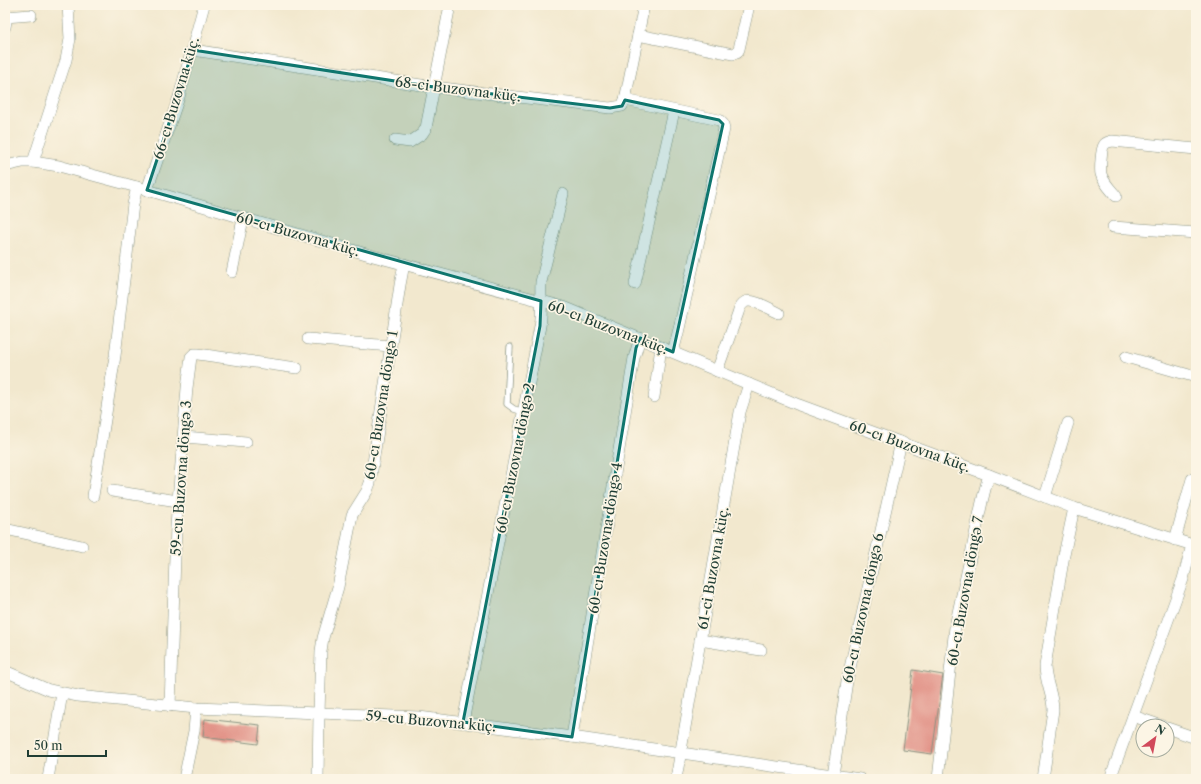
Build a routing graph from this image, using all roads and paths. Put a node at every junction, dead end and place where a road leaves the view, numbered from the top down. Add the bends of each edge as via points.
1 (68, 5) edge
2 (204, 5) edge
3 (450, 5) edge
4 (644, 5) edge
5 (749, 5) edge
6 (31, 15) dead end
7 (6, 20) edge
8 (638, 35) junction
9 (193, 50) junction
10 (434, 87) junction
11 (625, 100) junction
12 (674, 111) junction
13 (395, 140) dead end
14 (1196, 149) edge
15 (33, 162) junction
16 (5, 166) edge
17 (142, 189) junction
18 (564, 194) dead end
19 (1116, 196) dead end
20 (243, 218) junction
21 (1113, 227) dead end
22 (1196, 233) edge
23 (404, 264) junction
24 (232, 272) dead end
25 (635, 284) dead end
26 (541, 301) junction
27 (779, 313) dead end
28 (640, 338) junction
29 (308, 339) dead end
30 (390, 346) junction
31 (510, 347) dead end
32 (661, 347) junction
33 (673, 352) junction
34 (1126, 357) dead end
35 (297, 368) dead end
36 (717, 370) junction
37 (1196, 377) edge
38 (749, 384) junction
39 (654, 397) dead end
40 (524, 412) junction
41 (1068, 423) dead end
42 (184, 437) junction
43 (246, 442) dead end
44 (901, 442) junction
45 (989, 475) junction
46 (1192, 479) dead end
47 (112, 491) dead end
48 (93, 496) dead end
49 (1045, 497) junction
50 (178, 501) junction
51 (1074, 508) junction
52 (5, 529) edge
53 (1175, 540) junction
54 (82, 546) dead end
55 (1194, 546) edge
56 (700, 640) junction
57 (761, 650) dead end
58 (5, 671) edge
59 (62, 693) junction
60 (170, 706) junction
61 (196, 708) junction
62 (319, 713) junction
63 (1133, 716) junction
64 (1139, 718) edge
65 (463, 722) junction
66 (1175, 731) edge
67 (572, 737) junction
68 (1196, 738) edge
69 (680, 753) junction
70 (833, 775) junction
71 (48, 779) edge
72 (184, 779) edge
73 (318, 779) edge
74 (676, 779) edge
75 (860, 779) edge
76 (938, 779) edge
77 (1043, 779) edge
78 (1110, 779) edge

1 - 15 street via 70,39 66,60
2 - 9 street, 66-cı Buzovna küç.
3 - 10 street
4 - 8 street
5 - 8 street via 737,53
6 - 7 street
8 - 11 street
9 - 10 street, 68-ci Buzovna küç.
9 - 17 street, 66-cı Buzovna küç. via 179,97
10 - 11 street, 68-ci Buzovna küç. via 610,108 622,106
10 - 13 street via 426,128 422,134 410,142
11 - 12 street
12 - 25 street
12 - 33 street via 719,120 724,129
14 - 19 street via 1107,142 1103,146 1101,174
15 - 16 street, 60-cı Buzovna küç. via 17,162
15 - 17 street, 60-cı Buzovna küç. via 59,166
17 - 20 street, 60-cı Buzovna küç.
17 - 48 street, 66-cı Buzovna küç. via 134,204 115,356
18 - 26 street, 60-cı Buzovna döngə 2 via 542,282
20 - 23 street, 60-cı Buzovna küç.
20 - 24 street
21 - 22 street
23 - 26 street, 60-cı Buzovna küç.
23 - 30 street, 60-cı Buzovna döngə 1
26 - 28 street, 60-cı Buzovna küç.
26 - 40 street, 60-cı Buzovna döngə 2 via 541,322
27 - 36 street via 750,301 744,302
28 - 32 street, 60-cı Buzovna küç.
28 - 67 street, 60-cı Buzovna döngə 4 via 633,366
29 - 30 street
30 - 62 street, 60-cı Buzovna döngə 1 via 370,483 352,515 338,587 323,638
31 - 40 lane via 508,404
32 - 33 street, 60-cı Buzovna küç.
32 - 39 street
33 - 36 street, 60-cı Buzovna küç.
34 - 37 street
35 - 42 street, 59-cu Buzovna döngə 3 via 194,354 190,362
36 - 38 street, 60-cı Buzovna küç.
38 - 44 street, 60-cı Buzovna küç.
38 - 56 street, 61-ci Buzovna küç. via 740,412
40 - 65 street, 60-cı Buzovna döngə 2
41 - 49 street
42 - 43 street
42 - 50 street, 59-cu Buzovna döngə 3
44 - 45 street, 60-cı Buzovna küç.
44 - 70 street, 60-cı Buzovna döngə 6 via 847,681
45 - 49 street, 60-cı Buzovna küç.
45 - 76 street, 60-cı Buzovna döngə 7 via 980,505 955,626
46 - 53 street
47 - 50 street
49 - 51 street, 60-cı Buzovna küç.
50 - 60 street, 59-cu Buzovna döngə 3
51 - 53 street, 60-cı Buzovna küç.
51 - 77 street via 1045,666 1053,710
52 - 54 street
53 - 55 street, 60-cı Buzovna küç.
55 - 63 street
56 - 57 street
56 - 69 street, 61-ci Buzovna küç.
58 - 59 street, 59-cu Buzovna küç.
59 - 60 street, 59-cu Buzovna küç.
59 - 71 street
60 - 61 street, 59-cu Buzovna küç.
61 - 62 street, 59-cu Buzovna küç.
61 - 72 street via 194,732
62 - 65 street, 59-cu Buzovna küç. via 419,717
62 - 73 street, 60-cı Buzovna döngə 1
63 - 64 street
63 - 78 street
65 - 67 street, 59-cu Buzovna küç.
66 - 68 street
67 - 69 street, 59-cu Buzovna küç.
69 - 70 street, 59-cu Buzovna küç.
69 - 74 street, 61-ci Buzovna küç.
70 - 75 street, 59-cu Buzovna küç.

